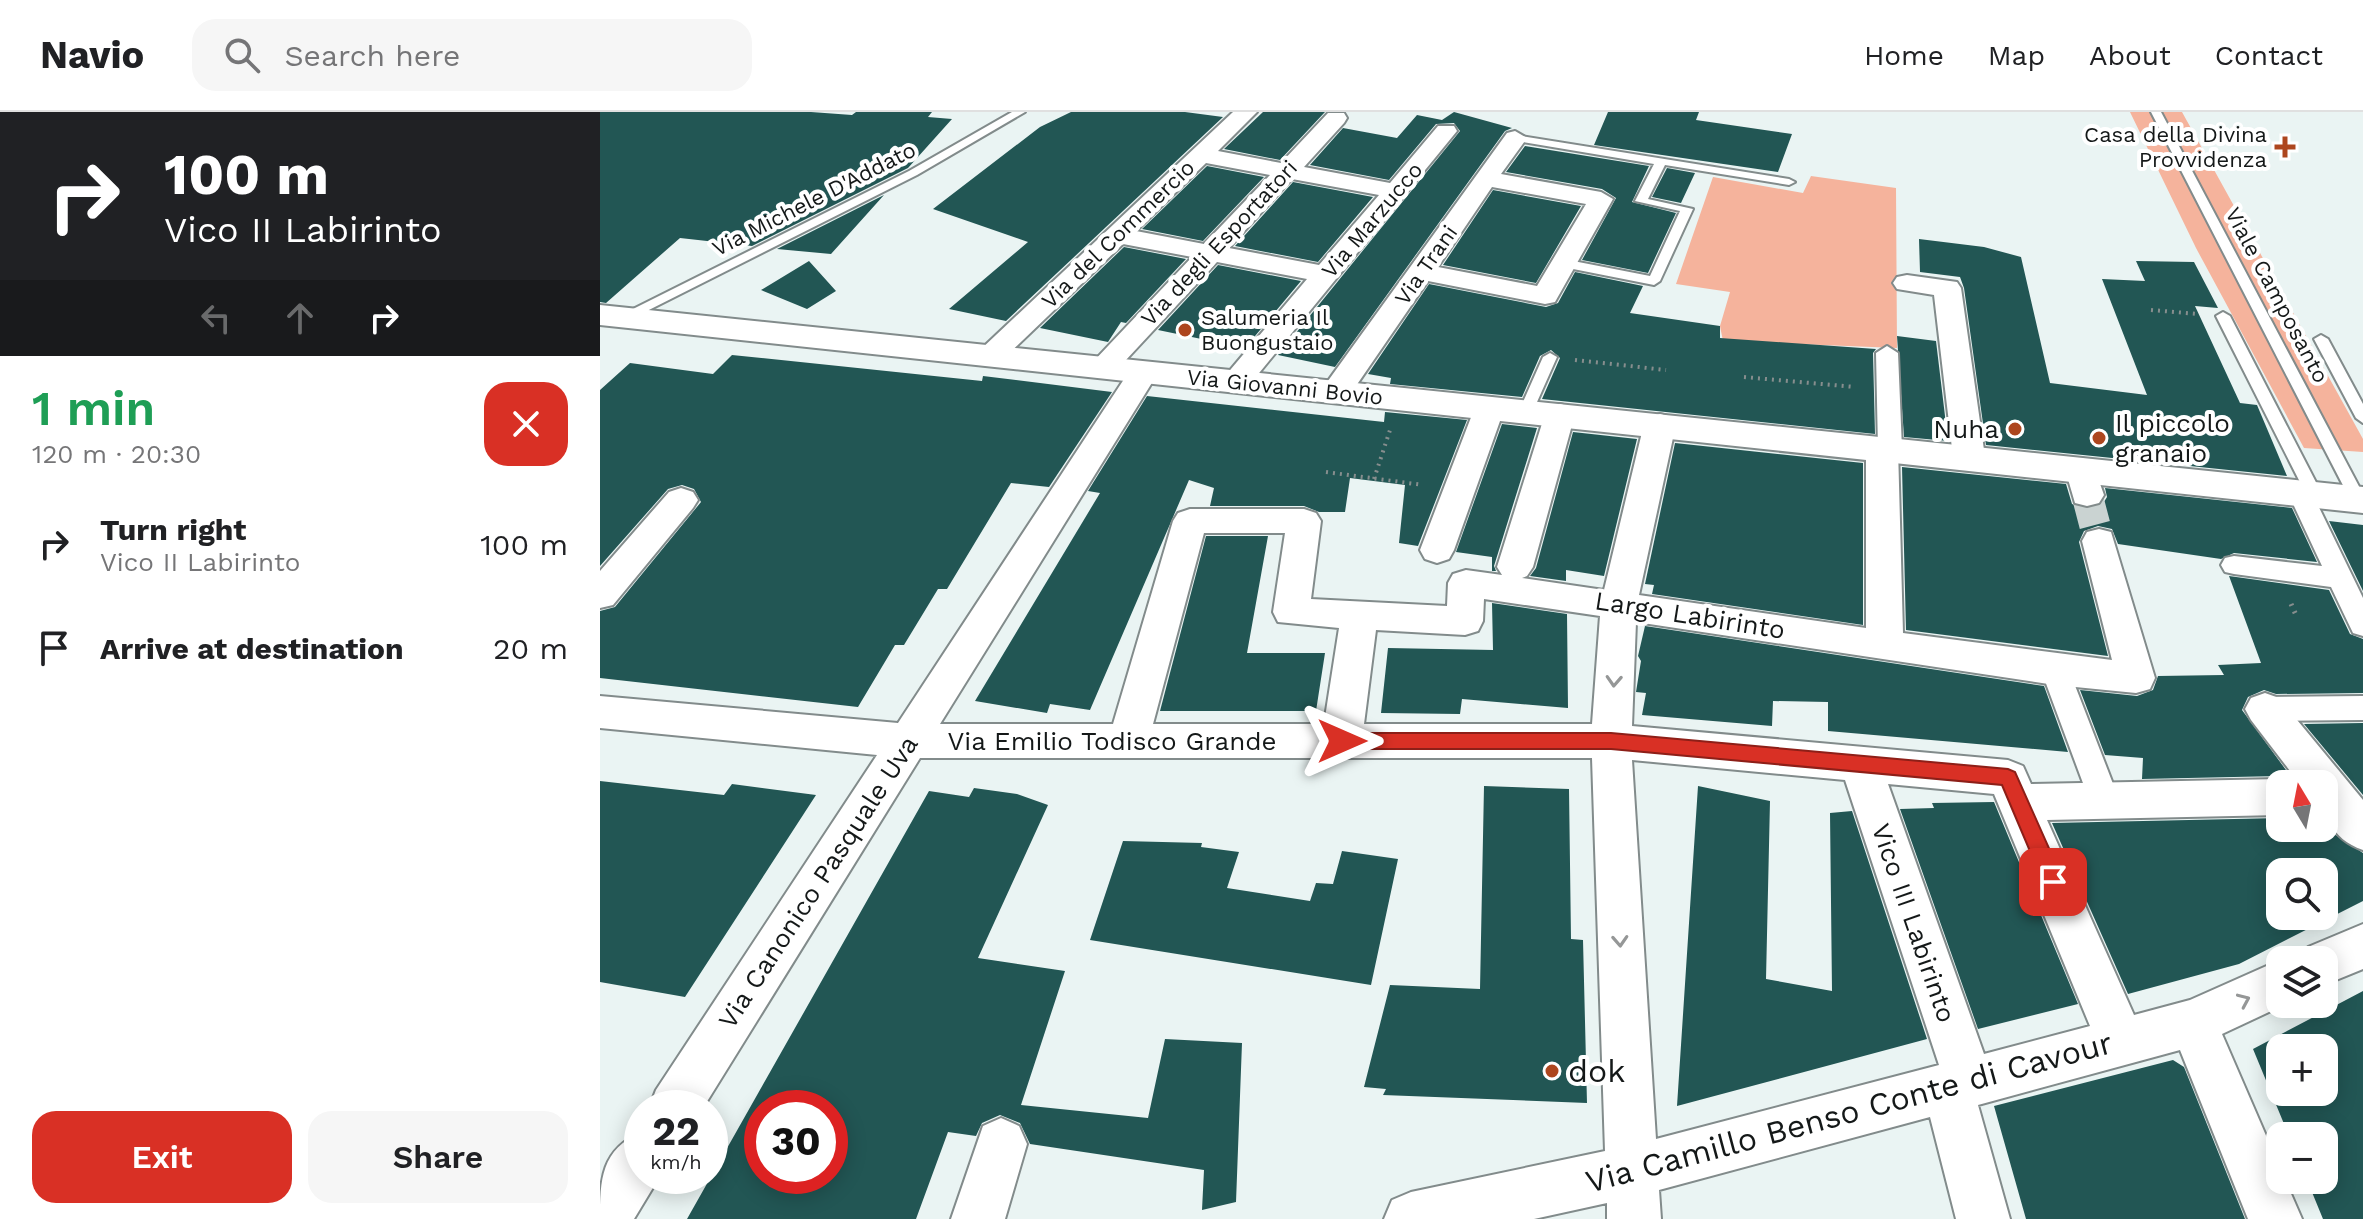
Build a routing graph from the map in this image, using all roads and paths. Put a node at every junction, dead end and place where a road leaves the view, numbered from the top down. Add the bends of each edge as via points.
1 (1020, 112) edge
2 (1246, 112) edge
3 (2156, 112) edge
4 (1336, 118) dead end
5 (1446, 131) dead end
6 (1515, 138) joint
7 (1201, 155) junction
8 (1661, 162) junction
9 (1286, 171) junction
10 (1486, 179) junction
11 (1789, 182) dead end
12 (1395, 191) junction
13 (1118, 235) junction
14 (1210, 252) junction
15 (1563, 263) junction
16 (1421, 272) junction
17 (1326, 275) junction
18 (1907, 283) dead end
19 (612, 316) edge
20 (2223, 316) dead end
21 (2321, 339) dead end
22 (1887, 353) dead end
23 (989, 357) junction
24 (1550, 357) joint
25 (1102, 369) junction
26 (1666, 370) dead end
27 (1143, 373) junction
28 (1744, 377) dead end
29 (1235, 382) junction
30 (1888, 391) junction
31 (1336, 392) junction
32 (1401, 399) junction
33 (1490, 407) junction
34 (1543, 412) junction
35 (2363, 418) edge
36 (1660, 424) junction
37 (1886, 448) junction
38 (1969, 457) junction
39 (1326, 472) dead end
40 (1374, 479) junction
41 (1459, 489) junction
42 (2307, 494) junction
43 (681, 500) dead end
44 (2360, 500) edge
45 (2099, 541) tunnel mouth
46 (1437, 550) dead end
47 (2234, 565) dead end
48 (1515, 567) dead end
49 (2340, 578) junction
50 (600, 595) edge
51 (1619, 603) junction
52 (1359, 617) junction
53 (2363, 626) edge
54 (1885, 644) junction
55 (2055, 670) junction
56 (2363, 708) edge
57 (2265, 709) joint
58 (600, 712) edge
59 (908, 741) junction
60 (1128, 741) junction
61 (1342, 741) junction
62 (1611, 741) junction
63 (1860, 764) junction
64 (2311, 770) edge
65 (2014, 790) junction
66 (2266, 797) edge
67 (2105, 802) junction
68 (2338, 803) edge
69 (2363, 831) edge
70 (2363, 946) edge
71 (2338, 957) edge
72 (2266, 989) edge
73 (2193, 1023) junction
74 (2121, 1042) junction
75 (1958, 1085) junction
76 (685, 1090) edge
77 (1001, 1144) dead end
78 (624, 1186) edge
79 (1632, 1195) edge
80 (603, 1219) edge
81 (978, 1219) edge
82 (1411, 1219) edge
83 (1983, 1219) edge
84 (2275, 1219) edge

1 - 19 lane, Via Michele D'Addato via 913,173
2 - 7 street, Via del Commercio
3 - 44 lane, Viale Camposanto
4 - 9 street, Via degli Esportatori
5 - 12 street, Via Marzucco
6 - 8 lane
6 - 10 street, Via Trani
7 - 9 street
7 - 13 street, Via del Commercio
8 - 11 lane
8 - 15 lane via 1641,201 1687,209 1654,281
9 - 12 street
9 - 14 street, Via degli Esportatori
10 - 15 street via 1601,199
10 - 16 street, Via Trani
12 - 17 street, Via Marzucco
13 - 14 street
13 - 23 street, Via del Commercio
14 - 17 street
14 - 25 street, Via degli Esportatori
15 - 16 street via 1545,296
16 - 31 street, Via Trani
17 - 29 street, Via Marzucco
18 - 38 street via 1947,288
19 - 23 street, Via Giovanni Bovio
20 - 42 lane
21 - 35 lane, Viale Camposanto
22 - 30 street
23 - 25 street, Via Giovanni Bovio
24 - 26 path
24 - 34 lane
25 - 27 street, Via Giovanni Bovio
27 - 29 street, Via Giovanni Bovio
27 - 59 street, Via Canonico Pasquale Uva
28 - 30 path
29 - 31 street, Via Giovanni Bovio
30 - 37 street
31 - 32 street, Via Giovanni Bovio
32 - 33 street, Via Giovanni Bovio
32 - 40 path
33 - 34 street, Via Giovanni Bovio
33 - 41 street
34 - 36 street, Via Giovanni Bovio
34 - 48 street
36 - 37 street, Via Giovanni Bovio
36 - 51 street
37 - 38 street, Via Giovanni Bovio
37 - 54 street
38 - 42 street, Via Giovanni Bovio via 2084,482
39 - 40 path
40 - 41 path
41 - 46 street
42 - 44 street, Via Giovanni Bovio
42 - 49 street
43 - 50 street
45 - 55 street, Largo Labirinto via 2136,678
47 - 49 street
49 - 53 street
51 - 52 street, Largo Labirinto via 1466,583 1465,621
51 - 54 street, Largo Labirinto
51 -> 62 street
52 - 60 street, Largo Labirinto via 1291,612 1304,521 1190,521
52 - 61 street
54 - 55 street, Largo Labirinto
55 - 67 street
56 - 57 street
57 - 64 street
58 - 59 street, Via Emilio Todisco Grande
59 - 60 street, Via Emilio Todisco Grande
59 - 76 street, Via Canonico Pasquale Uva
60 - 61 street, Via Emilio Todisco Grande
61 - 62 street, Via Emilio Todisco Grande
62 - 63 street, Via Emilio Todisco Grande
62 -> 79 street
63 - 65 street, Via Emilio Todisco Grande
63 - 75 street, Vico III Labirinto
65 - 67 street, Via Emilio Todisco Grande
65 - 74 street
66 - 67 street, Via Emilio Todisco Grande
68 - 69 street
70 - 71 street
73 -> 72 street, Via Camillo Benso Conte di Cavour
73 - 74 street, Via Camillo Benso Conte di Cavour
73 - 84 street
74 - 75 street, Via Camillo Benso Conte di Cavour
75 - 79 street, Via Camillo Benso Conte di Cavour
75 - 83 street, Vico III Labirinto
77 - 81 street
78 - 80 street
79 - 82 street, Via Camillo Benso Conte di Cavour

